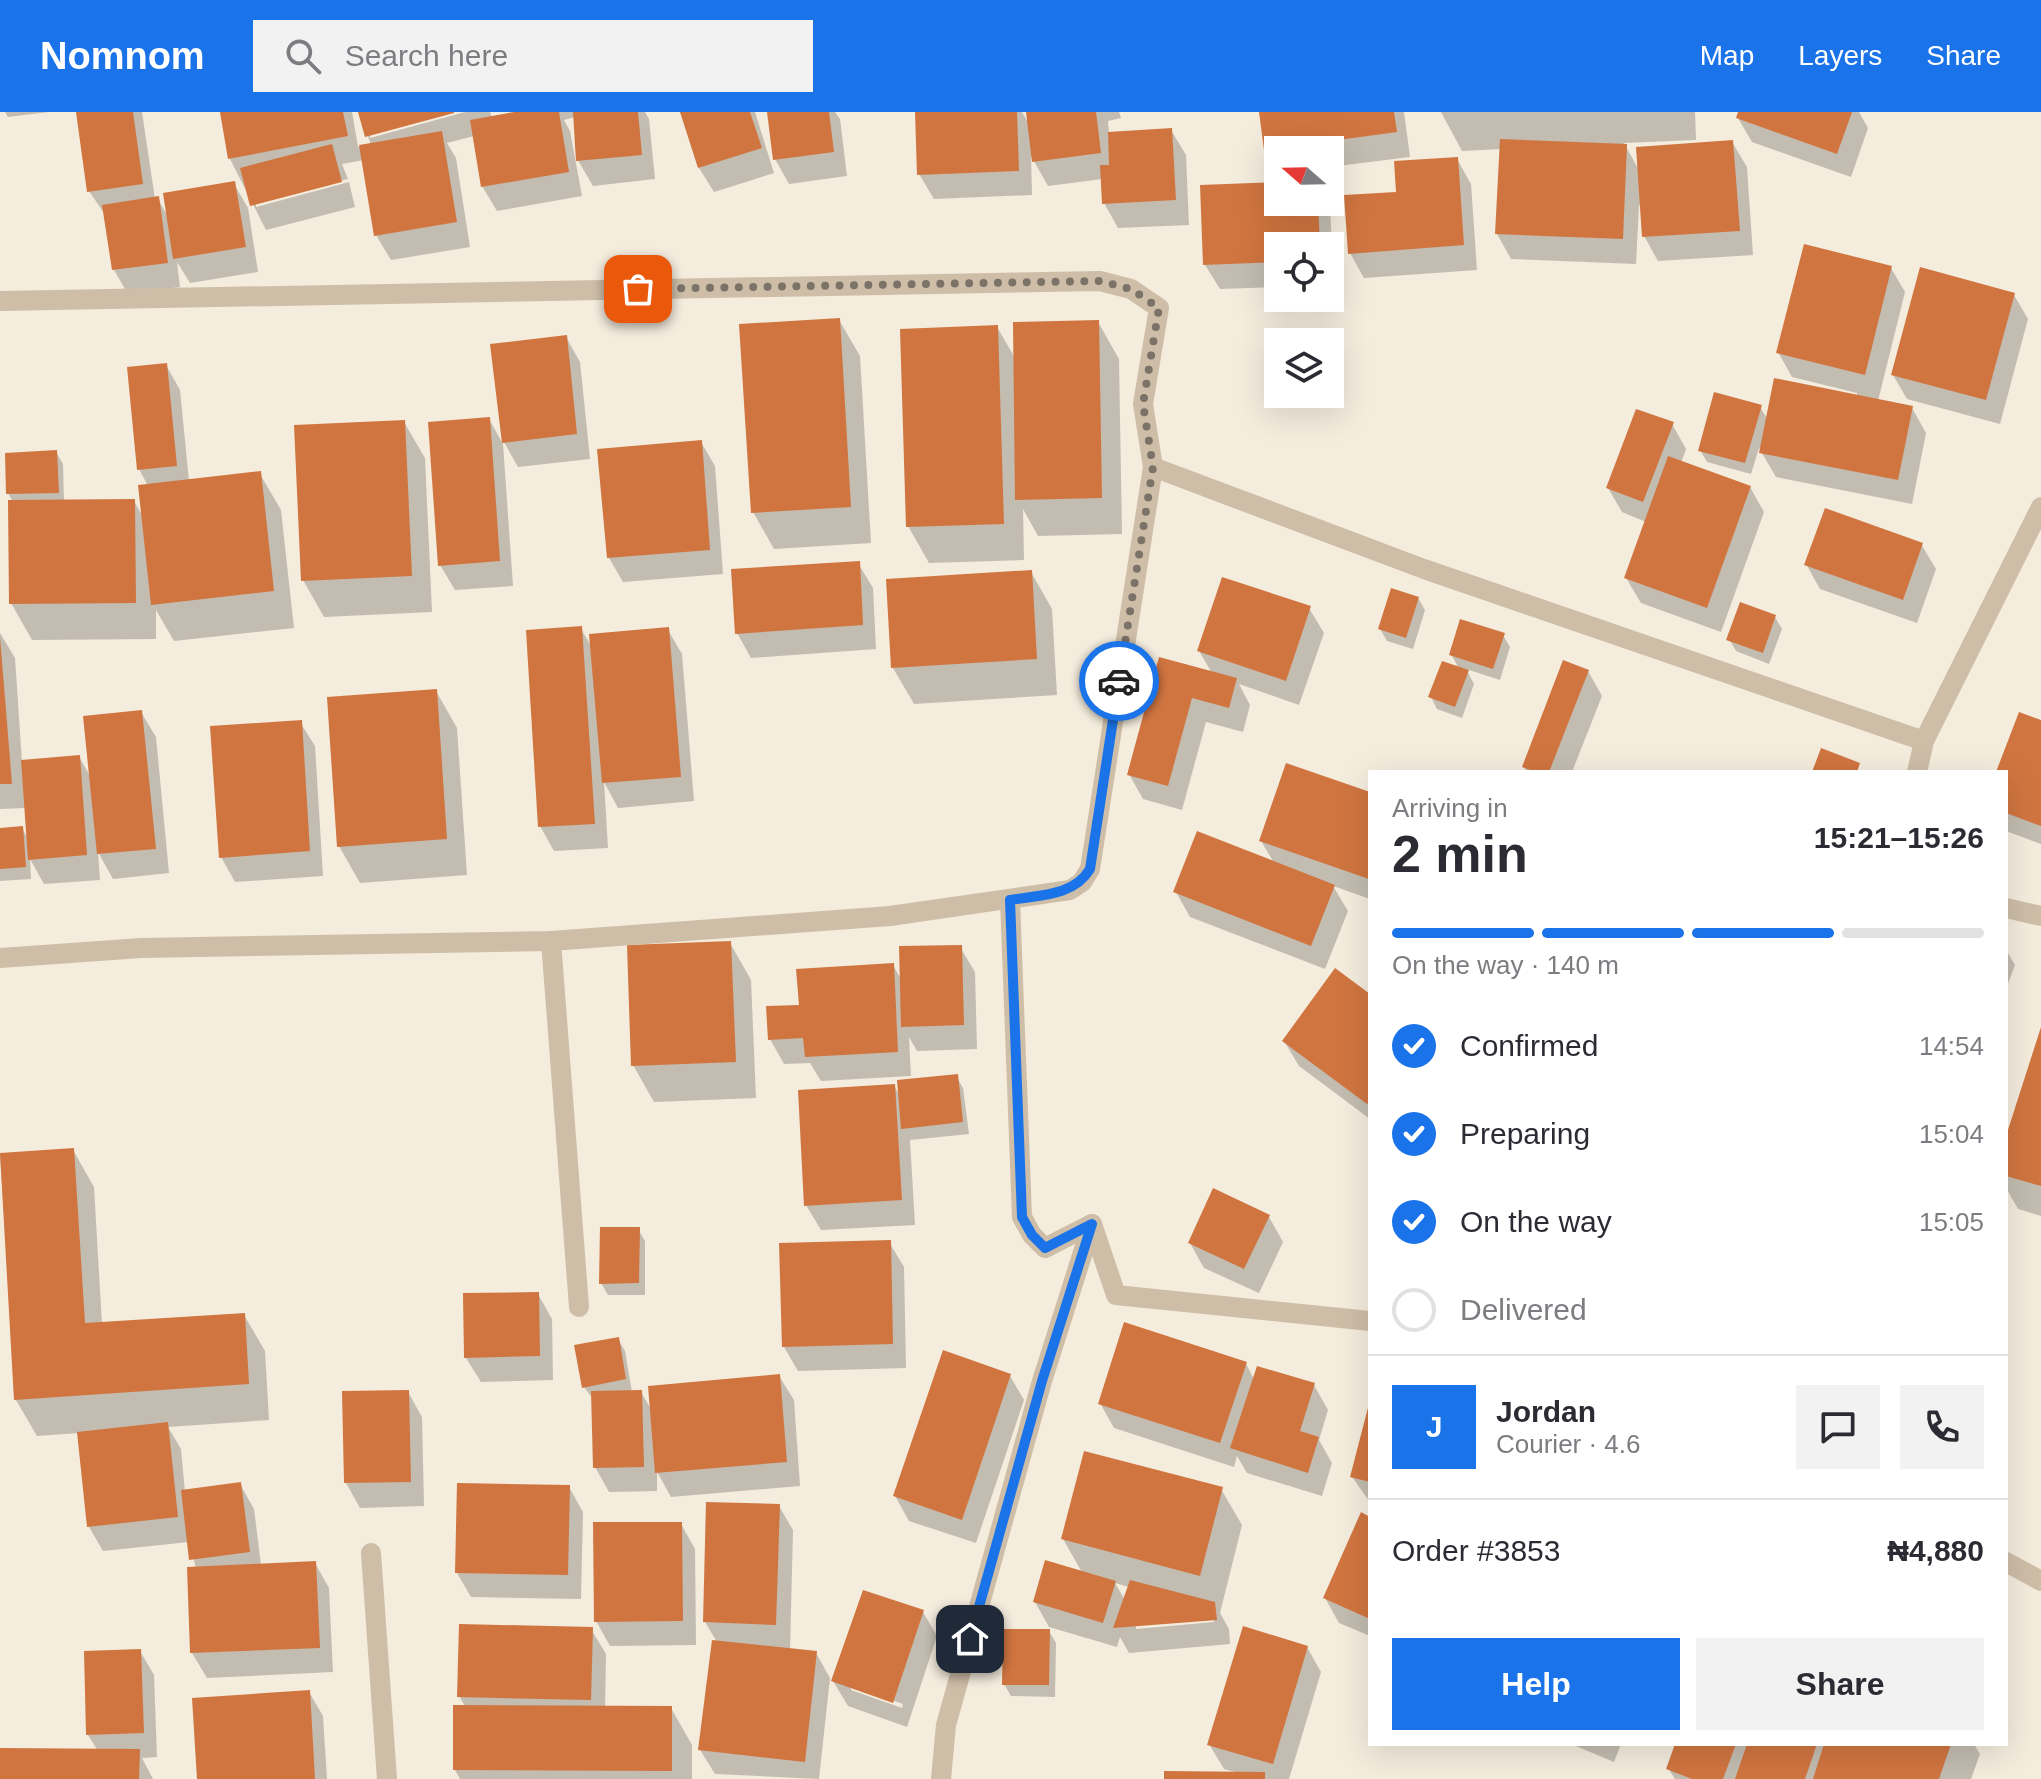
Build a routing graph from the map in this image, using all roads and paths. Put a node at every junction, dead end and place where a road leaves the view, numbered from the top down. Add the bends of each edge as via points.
1 (0, 301) edge
2 (1153, 467) junction
3 (2041, 507) edge
4 (1924, 741) junction
5 (1917, 770) edge
6 (1010, 900) junction
7 (2008, 908) edge
8 (2041, 916) edge
9 (551, 941) junction
10 (0, 958) edge
11 (1092, 1224) junction
12 (579, 1307) dead end
13 (1368, 1321) edge
14 (371, 1553) dead end
15 (2008, 1563) edge
16 (2041, 1581) edge
17 (387, 1779) edge
18 (941, 1779) edge

1 - 2 street via 1100,281 1131,289 1159,308 1143,404
2 - 4 street via 1424,569
2 - 6 street via 1090,869 1070,890
3 - 4 street
4 - 5 street
6 - 9 street via 890,916
6 - 11 street via 1022,1217 1045,1248
7 - 8 street
9 - 10 street via 141,948
9 - 12 street
11 - 13 street via 1116,1295
11 - 18 street via 1042,1381 946,1725
14 - 17 street
15 - 16 street

